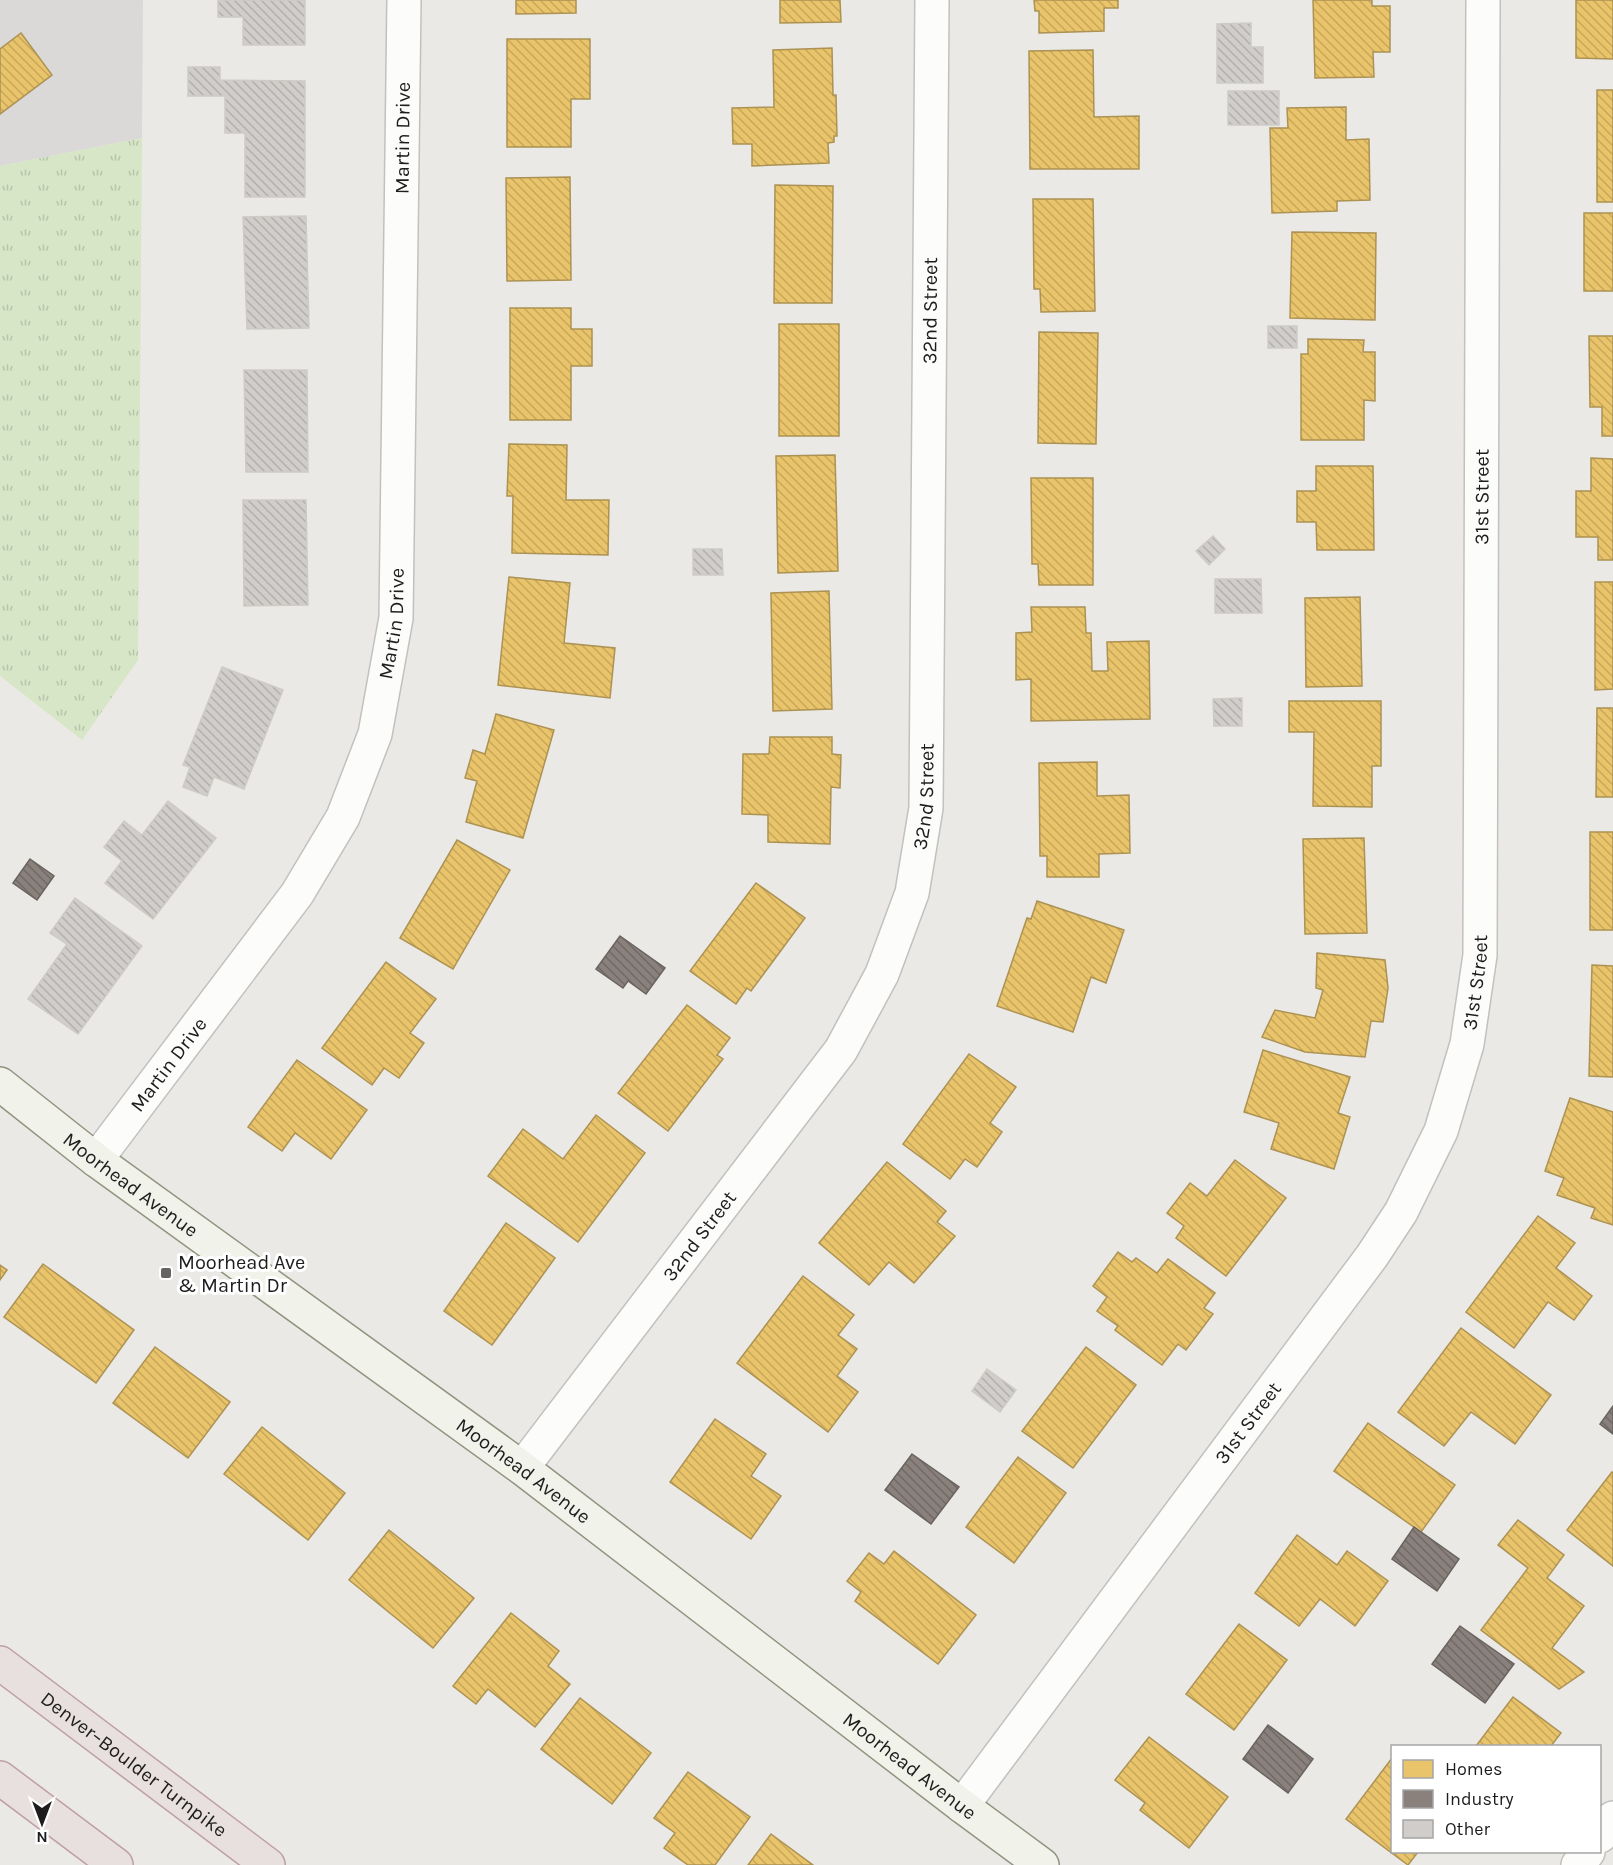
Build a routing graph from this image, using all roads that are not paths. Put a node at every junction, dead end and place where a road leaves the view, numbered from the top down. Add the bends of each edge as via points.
1 (404, 0) edge
2 (932, 0) edge
3 (1483, 0) edge
4 (0, 1084) edge
5 (96, 1160) junction
6 (522, 1468) junction
7 (0, 1663) edge
8 (0, 1778) edge
9 (0, 1790) edge
10 (962, 1806) junction
11 (1613, 1818) edge
12 (1601, 1833) edge
13 (90, 1865) edge
14 (116, 1865) edge
15 (268, 1865) edge
16 (1042, 1865) edge

1 - 5 street, Martin Drive via 396,618 375,734 343,817 297,894
2 - 6 street, 32nd Street via 926,808 912,893 882,974 841,1050
3 - 10 street, 31st Street via 1480,955 1467,1044 1441,1131 1401,1212 1372,1256
4 - 5 street, Moorhead Avenue
5 - 6 street, Moorhead Avenue
6 - 10 street, Moorhead Avenue
7 - 15 highway, Denver–Boulder Turnpike
8 - 14 highway
9 - 13 highway
10 - 16 street, Moorhead Avenue
11 - 12 street

